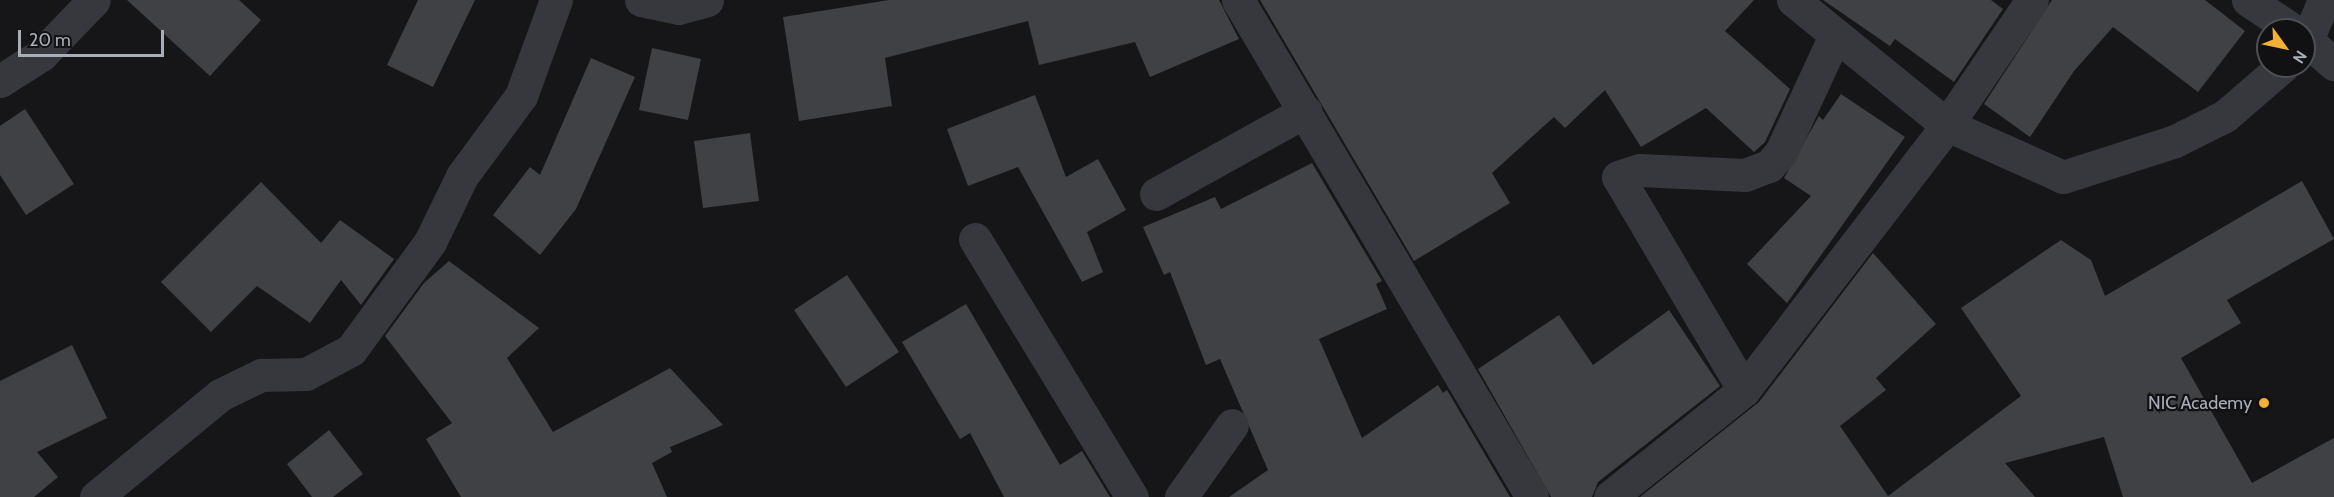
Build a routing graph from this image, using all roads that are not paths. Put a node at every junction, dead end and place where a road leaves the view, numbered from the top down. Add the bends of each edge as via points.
1 (94, 0) edge
2 (556, 0) edge
3 (641, 0) edge
4 (707, 0) edge
5 (1238, 0) edge
6 (1793, 0) edge
7 (2032, 0) edge
8 (2248, 0) edge
9 (2324, 0) edge
10 (2273, 18) edge
11 (2314, 18) edge
12 (1834, 38) junction
13 (2316, 49) edge
14 (2334, 64) edge
15 (2269, 78) edge
16 (0, 81) edge
17 (1306, 111) junction
18 (1947, 125) junction
19 (1156, 194) dead end
20 (975, 239) dead end
21 (1744, 390) junction
22 (1232, 425) dead end
23 (96, 497) edge
24 (1132, 497) edge
25 (1181, 497) edge
26 (1532, 497) edge
27 (1610, 497) edge

1 - 16 street via 41,55
2 - 23 street via 521,96 462,176 430,242 351,350 306,374 261,375 220,395
3 - 4 street via 678,8
5 - 17 street
6 - 12 street
7 - 18 street
8 - 10 street
9 - 11 street
12 - 18 street
12 - 21 street via 1781,152 1768,166 1745,175 1640,170 1618,177
13 - 14 street
15 - 18 street via 2225,116 2175,141 2063,177
17 - 19 street
17 - 26 street
18 - 21 street
20 - 24 street
21 - 27 street
22 - 25 street

